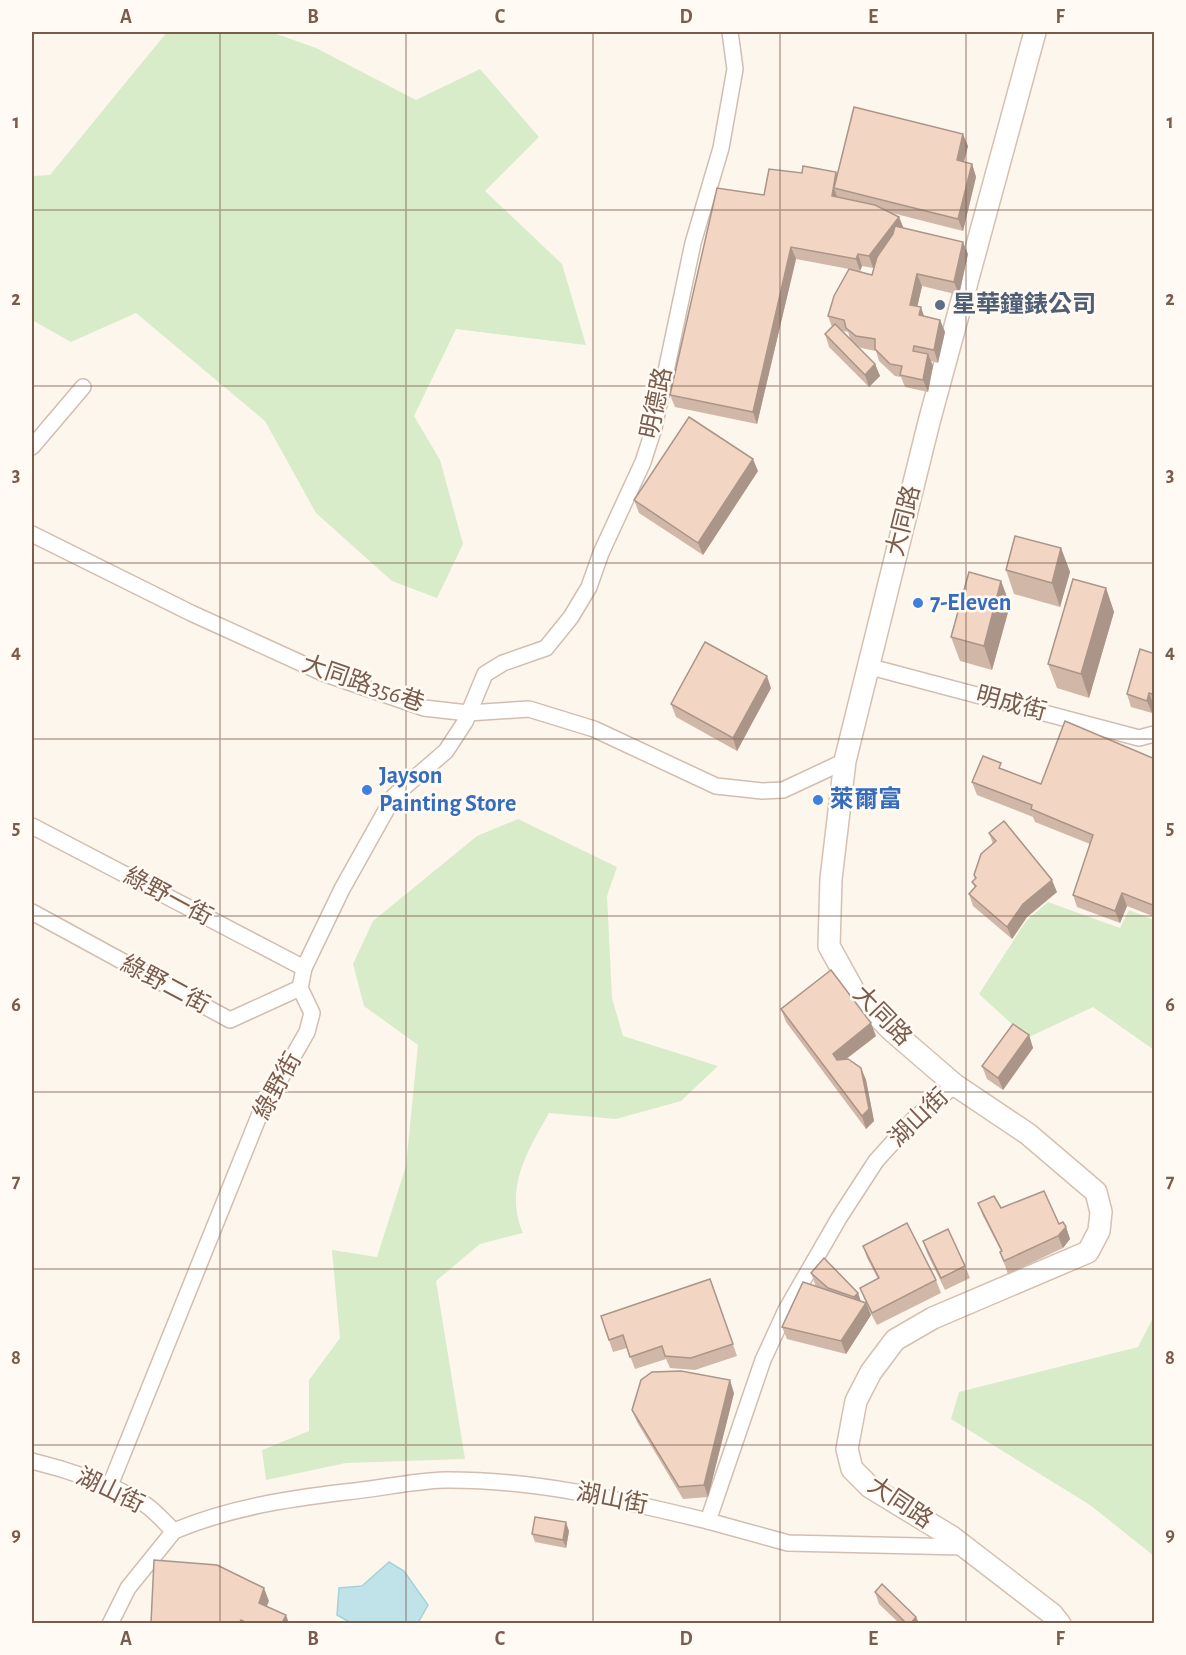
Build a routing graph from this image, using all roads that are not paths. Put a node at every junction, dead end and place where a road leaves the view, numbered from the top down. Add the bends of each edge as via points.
1 (730, 32) edge
2 (1035, 32) edge
3 (83, 387) dead end
4 (32, 447) edge
5 (32, 534) edge
6 (867, 666) junction
7 (468, 713) junction
8 (1155, 734) edge
9 (845, 761) junction
10 (32, 826) edge
11 (32, 912) edge
12 (304, 968) junction
13 (300, 988) junction
14 (955, 1084) junction
15 (32, 1461) edge
16 (109, 1488) junction
17 (708, 1521) junction
18 (174, 1531) junction
19 (963, 1546) junction
20 (110, 1623) edge
21 (1060, 1623) edge

1 - 7 street, 明德路 via 735,69 721,148 693,243 654,428 643,462 572,617 546,648 503,663 485,674
2 - 6 street, 大同路 via 987,200
3 - 4 street
5 - 7 street, 大同路356巷 via 325,674 424,708
6 - 8 street, 明成街 via 1139,738
6 - 9 street, 大同路
7 - 9 street, 大同路356巷 via 529,709 594,729 716,786 783,790
7 - 12 street via 446,751 394,796
9 - 14 street, 大同路 via 831,879 829,946 855,993 890,1029
10 - 12 street, 綠野一街
11 - 13 street, 綠野二街 via 231,1020
12 - 13 street
13 - 16 street, 綠野街 via 312,1013 308,1032 259,1116
14 - 17 street, 湖山街 via 913,1120 876,1161 838,1218 763,1360
14 - 19 street, 大同路 via 1080,1176 1096,1192 1101,1212 1099,1231 1089,1252 933,1318 895,1340 856,1401 847,1449 852,1468 870,1487
15 - 16 street, 湖山街
16 - 18 street, 湖山街 via 146,1505
17 - 18 street, 湖山街 via 597,1494 495,1481 442,1480 279,1500 212,1516
17 - 19 street via 788,1543
18 - 20 street via 128,1588
19 - 21 street, 大同路

